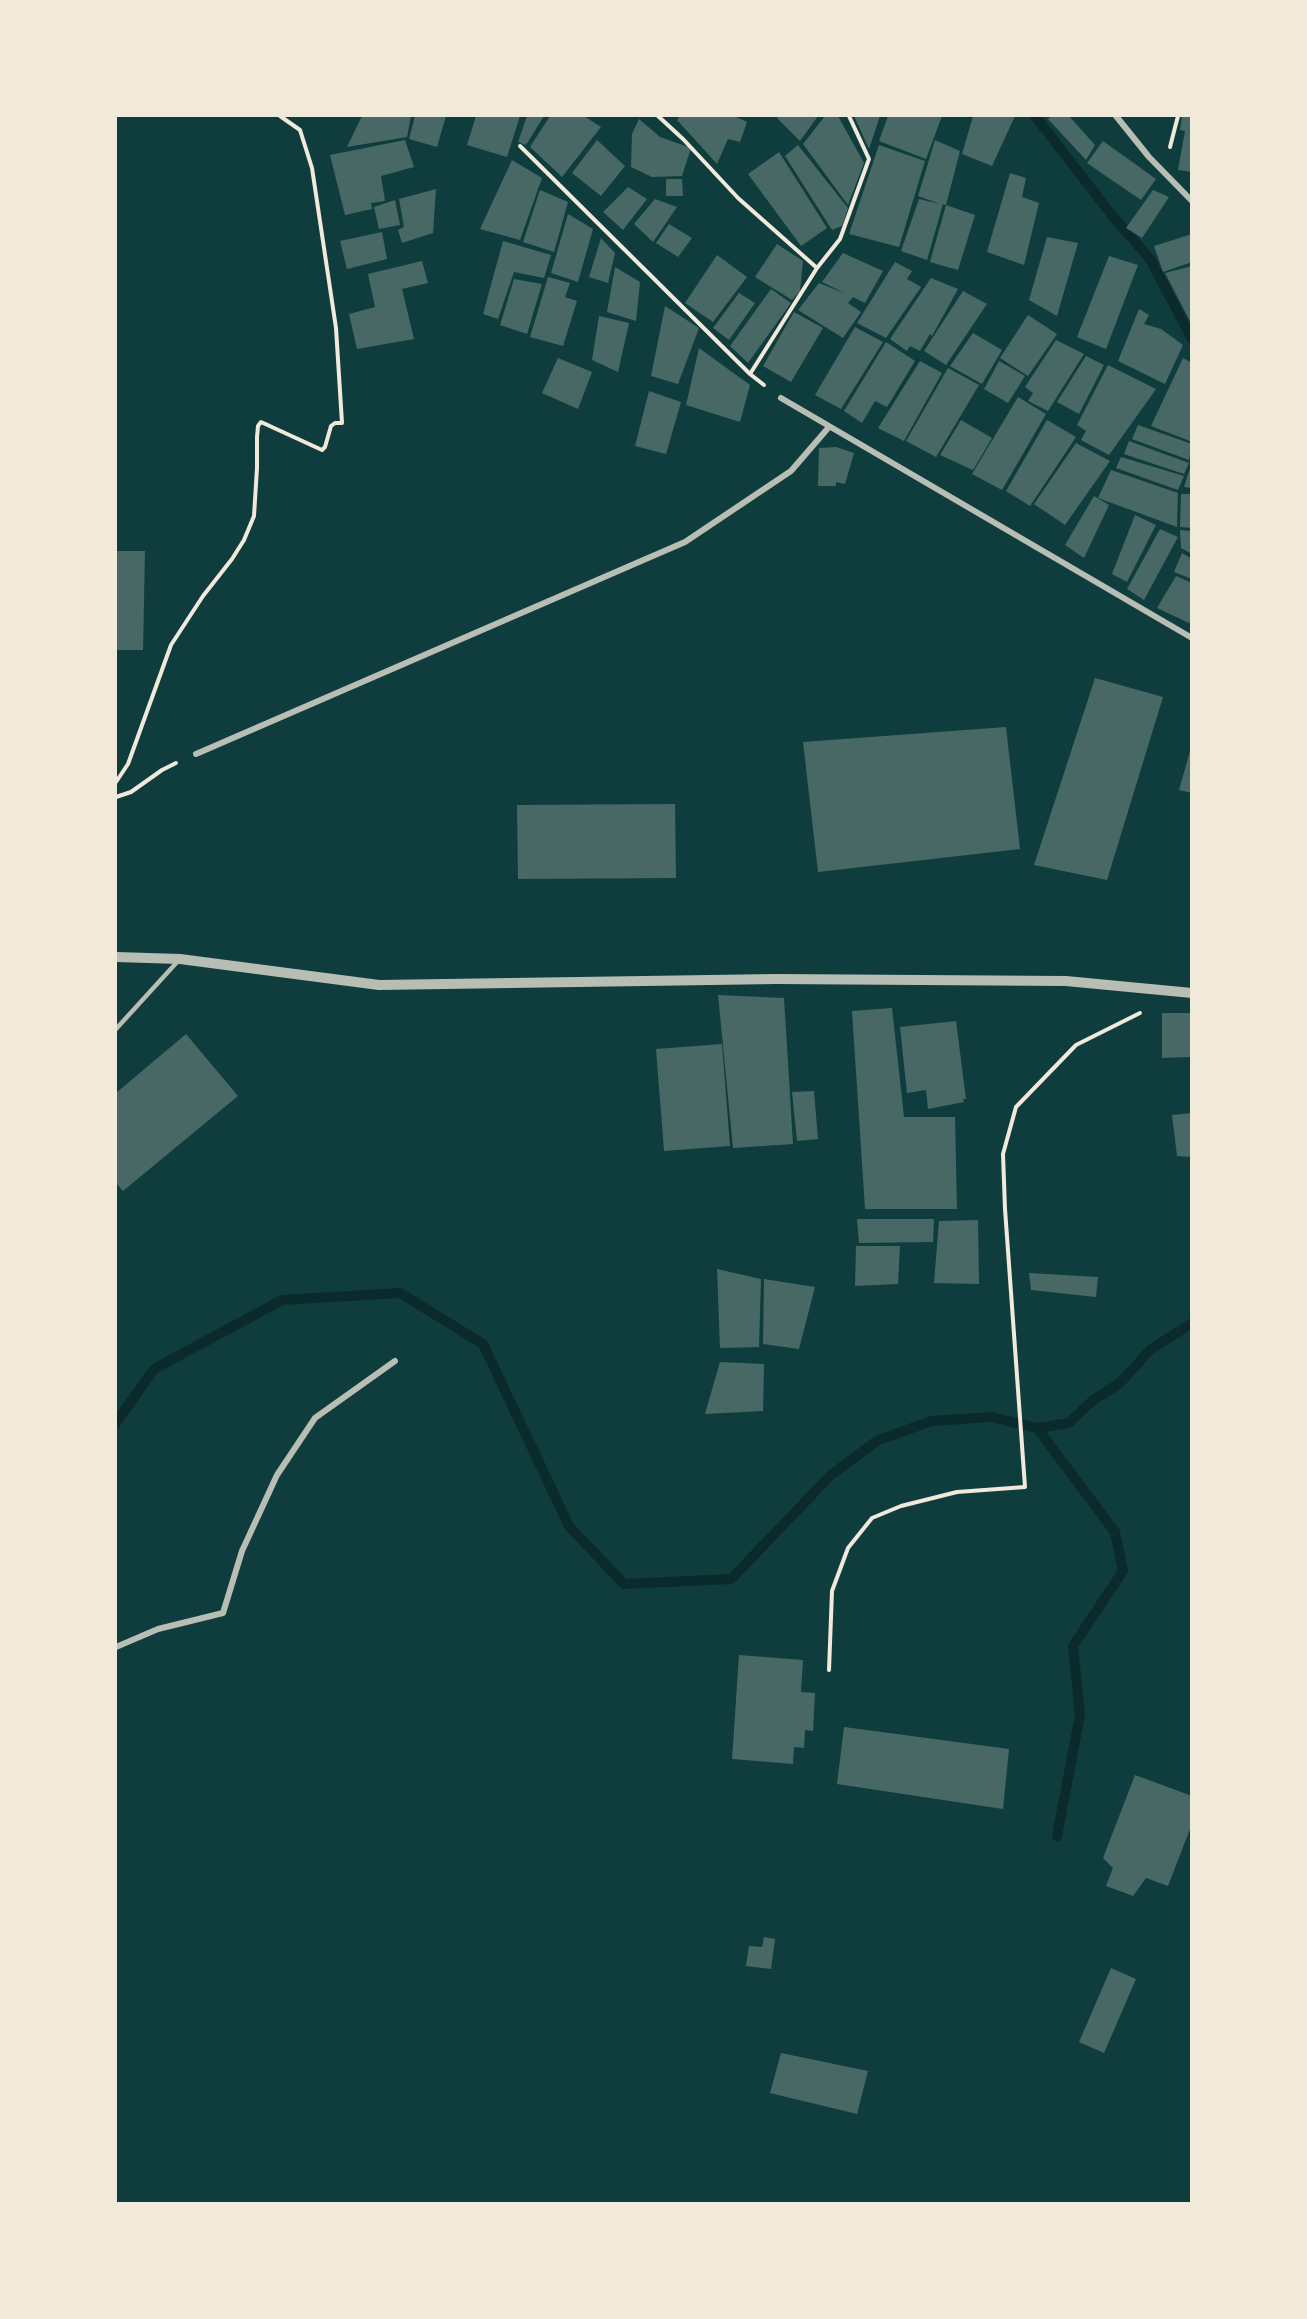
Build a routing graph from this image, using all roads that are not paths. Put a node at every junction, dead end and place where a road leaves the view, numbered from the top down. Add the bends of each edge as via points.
1 (1116, 116) edge
2 (1191, 201) edge
3 (781, 398) road end
4 (829, 427) junction
5 (1191, 638) edge
6 (196, 754) road end
7 (116, 957) edge
8 (180, 959) junction
9 (1186, 993) edge
10 (116, 1029) edge
11 (395, 1361) dead end
12 (116, 1647) edge

1 - 2 street
3 - 4 street
4 - 5 street
4 - 6 street via 791,471 686,542
7 - 8 street
8 - 9 street via 379,985 776,979 1066,981
8 - 10 lane
11 - 12 street via 315,1418 277,1475 242,1551 222,1614 158,1629

